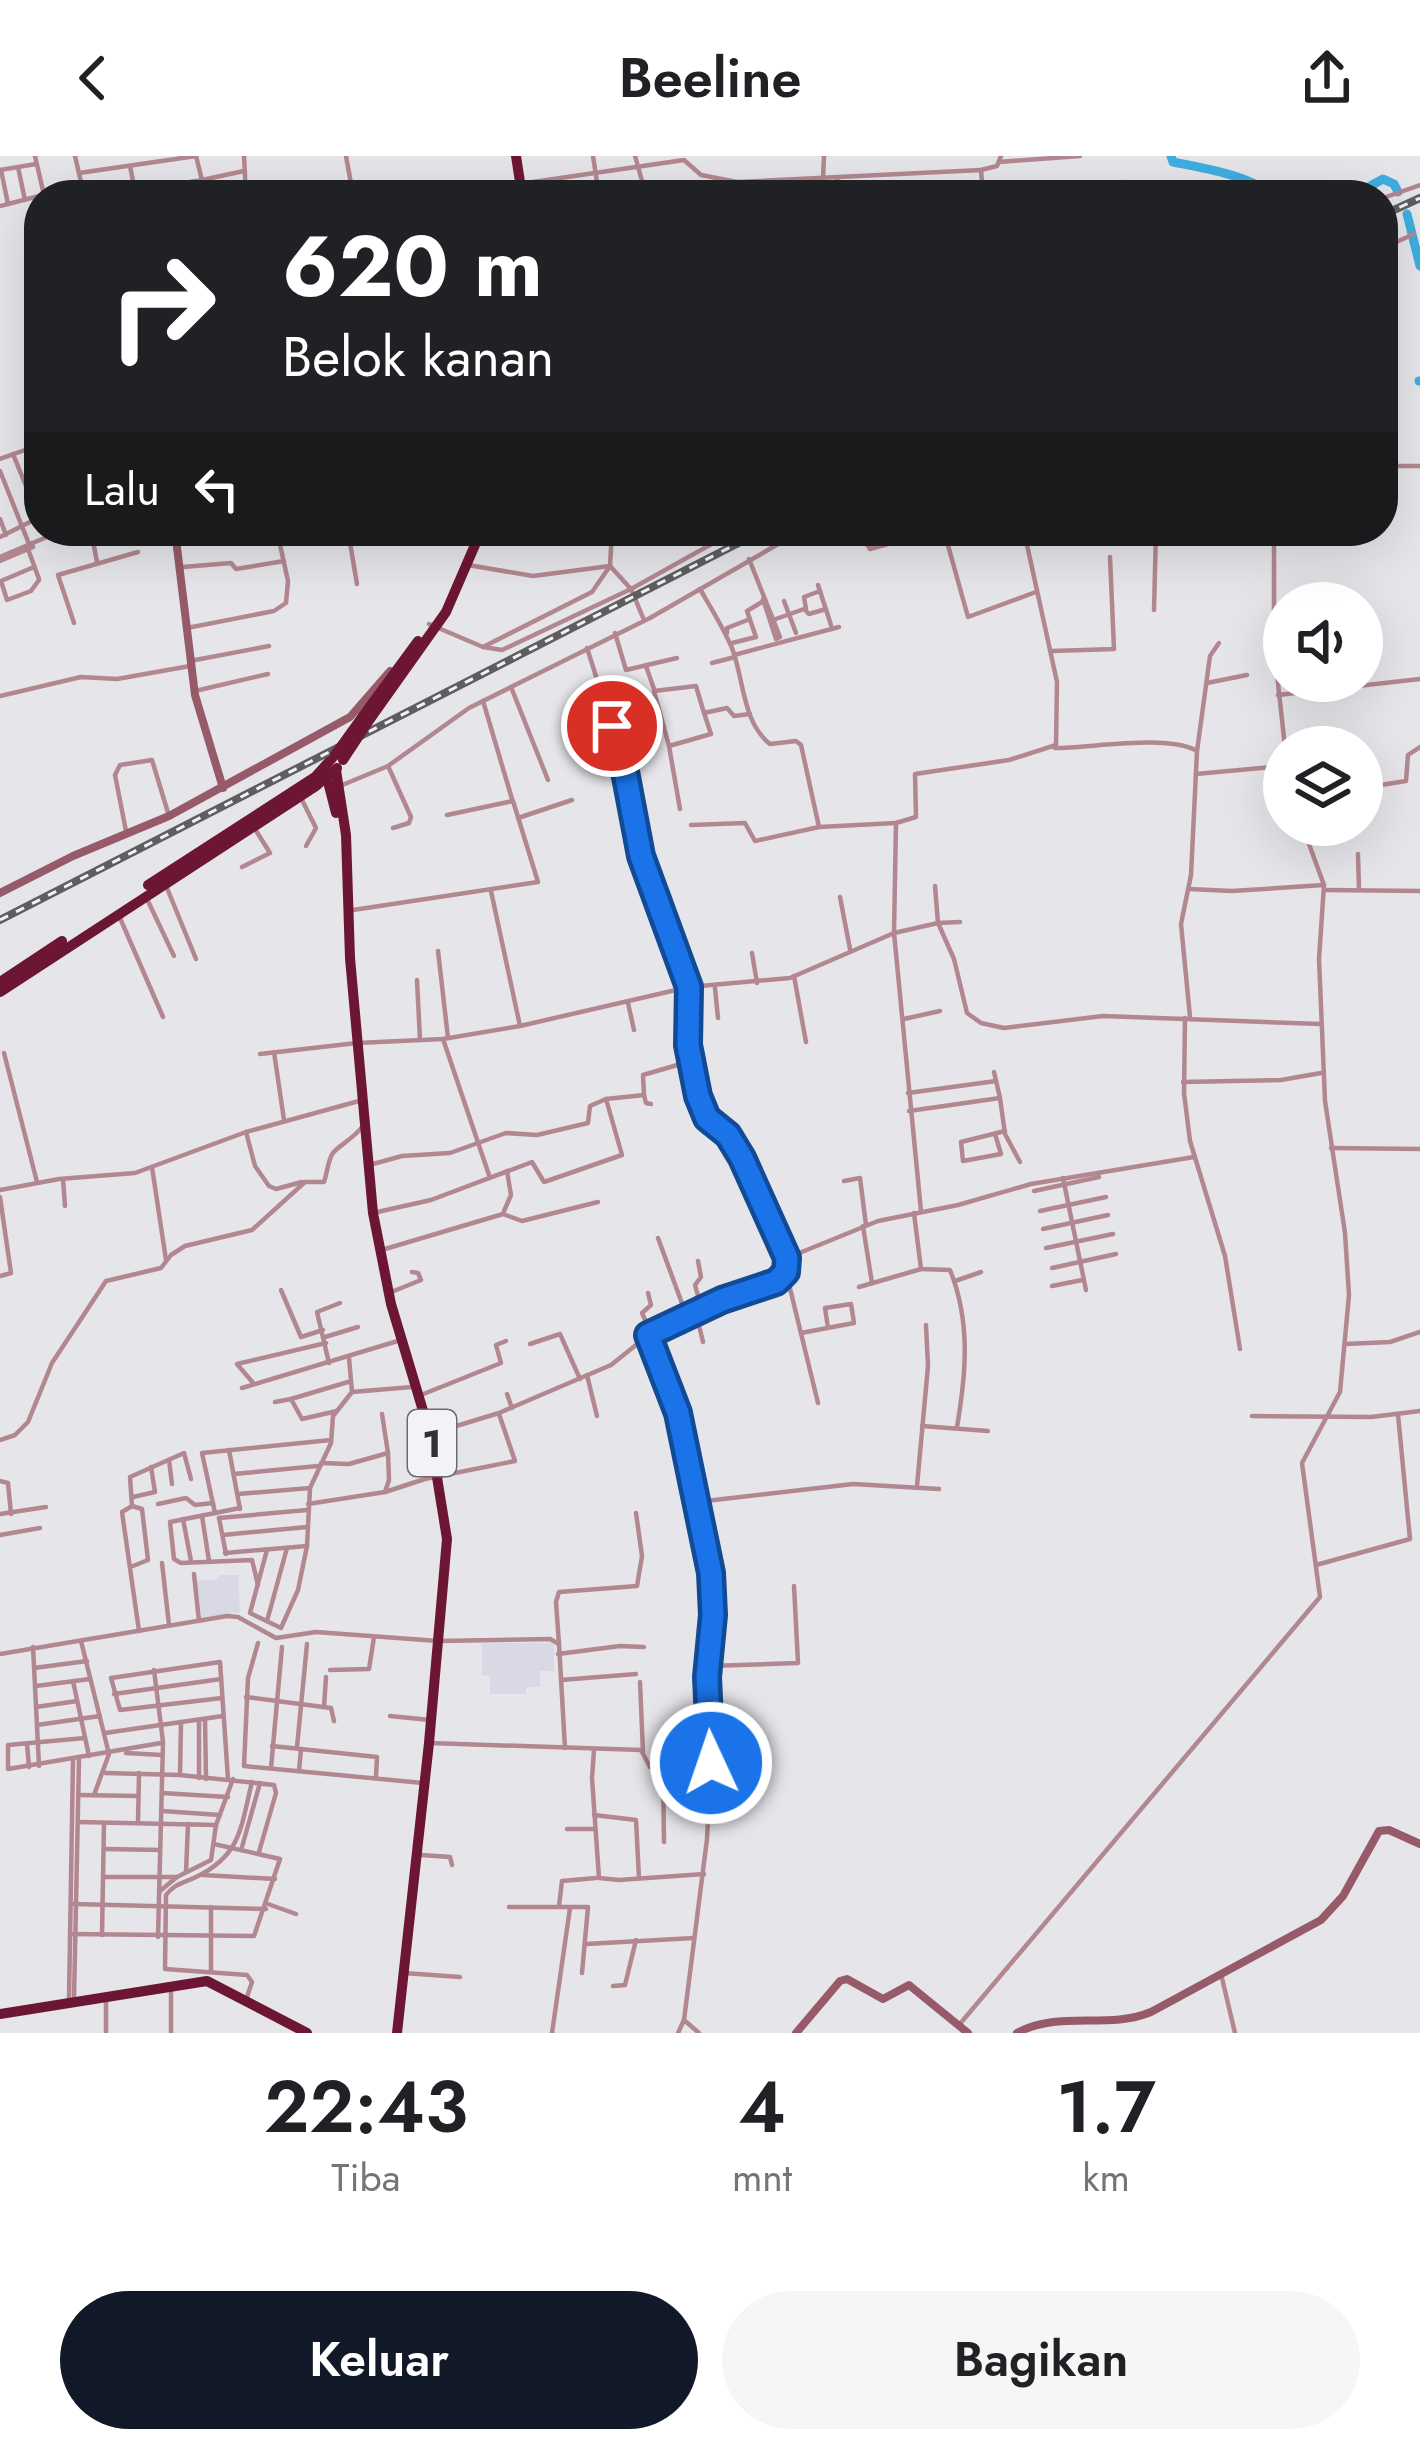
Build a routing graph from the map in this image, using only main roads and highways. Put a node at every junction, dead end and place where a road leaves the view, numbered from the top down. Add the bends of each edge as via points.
1 (471, 546) edge
2 (474, 546) edge
3 (432, 626) junction
4 (332, 775) junction
5 (345, 858) junction
6 (0, 982) edge
7 (0, 992) edge
8 (0, 2014) edge
9 (307, 2033) edge
10 (397, 2033) edge

1 - 3 highway
2 - 3 highway
3 - 4 highway, bridge
4 - 5 highway, 1
4 - 5 highway, 1
4 - 6 highway via 315,777
4 - 7 highway
5 - 10 highway, 1 via 373,1213 430,1434 448,1554
8 - 9 highway via 212,1982

